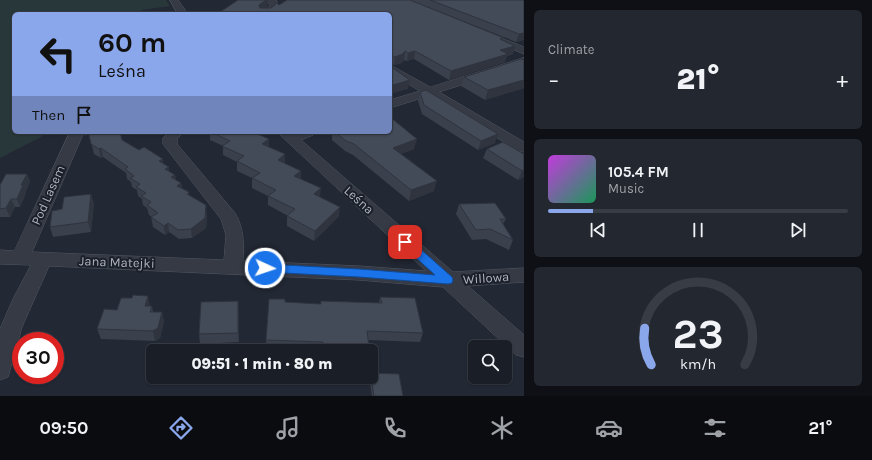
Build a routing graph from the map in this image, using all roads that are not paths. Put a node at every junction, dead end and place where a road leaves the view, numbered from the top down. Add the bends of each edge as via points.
1 (174, 0) edge
2 (271, 0) edge
3 (182, 12) edge
4 (268, 12) edge
5 (487, 36) edge
6 (524, 51) edge
7 (524, 61) edge
8 (392, 69) edge
9 (429, 91) junction
10 (392, 103) edge
11 (76, 134) edge
12 (175, 134) edge
13 (298, 134) edge
14 (287, 136) edge
15 (524, 148) edge
16 (0, 257) edge
17 (20, 258) junction
18 (44, 259) junction
19 (233, 267) junction
20 (524, 275) edge
21 (448, 280) junction
22 (524, 348) edge
23 (0, 370) edge

1 - 3 street
2 - 4 street via 275,7
5 - 6 street
7 - 9 street
8 - 9 street
9 - 10 street
9 - 15 street
11 - 17 street, Pod Lasem
12 - 19 street via 170,138 170,144 175,152 233,224 236,232
13 - 14 street
14 - 21 street, Leśna
16 - 17 street, Jana Matejki
17 - 18 street, Jana Matejki
18 - 19 street, Jana Matejki
18 - 23 street via 18,307
19 - 21 street, Jana Matejki
20 - 21 street, Willowa
21 - 22 street, Leśna

